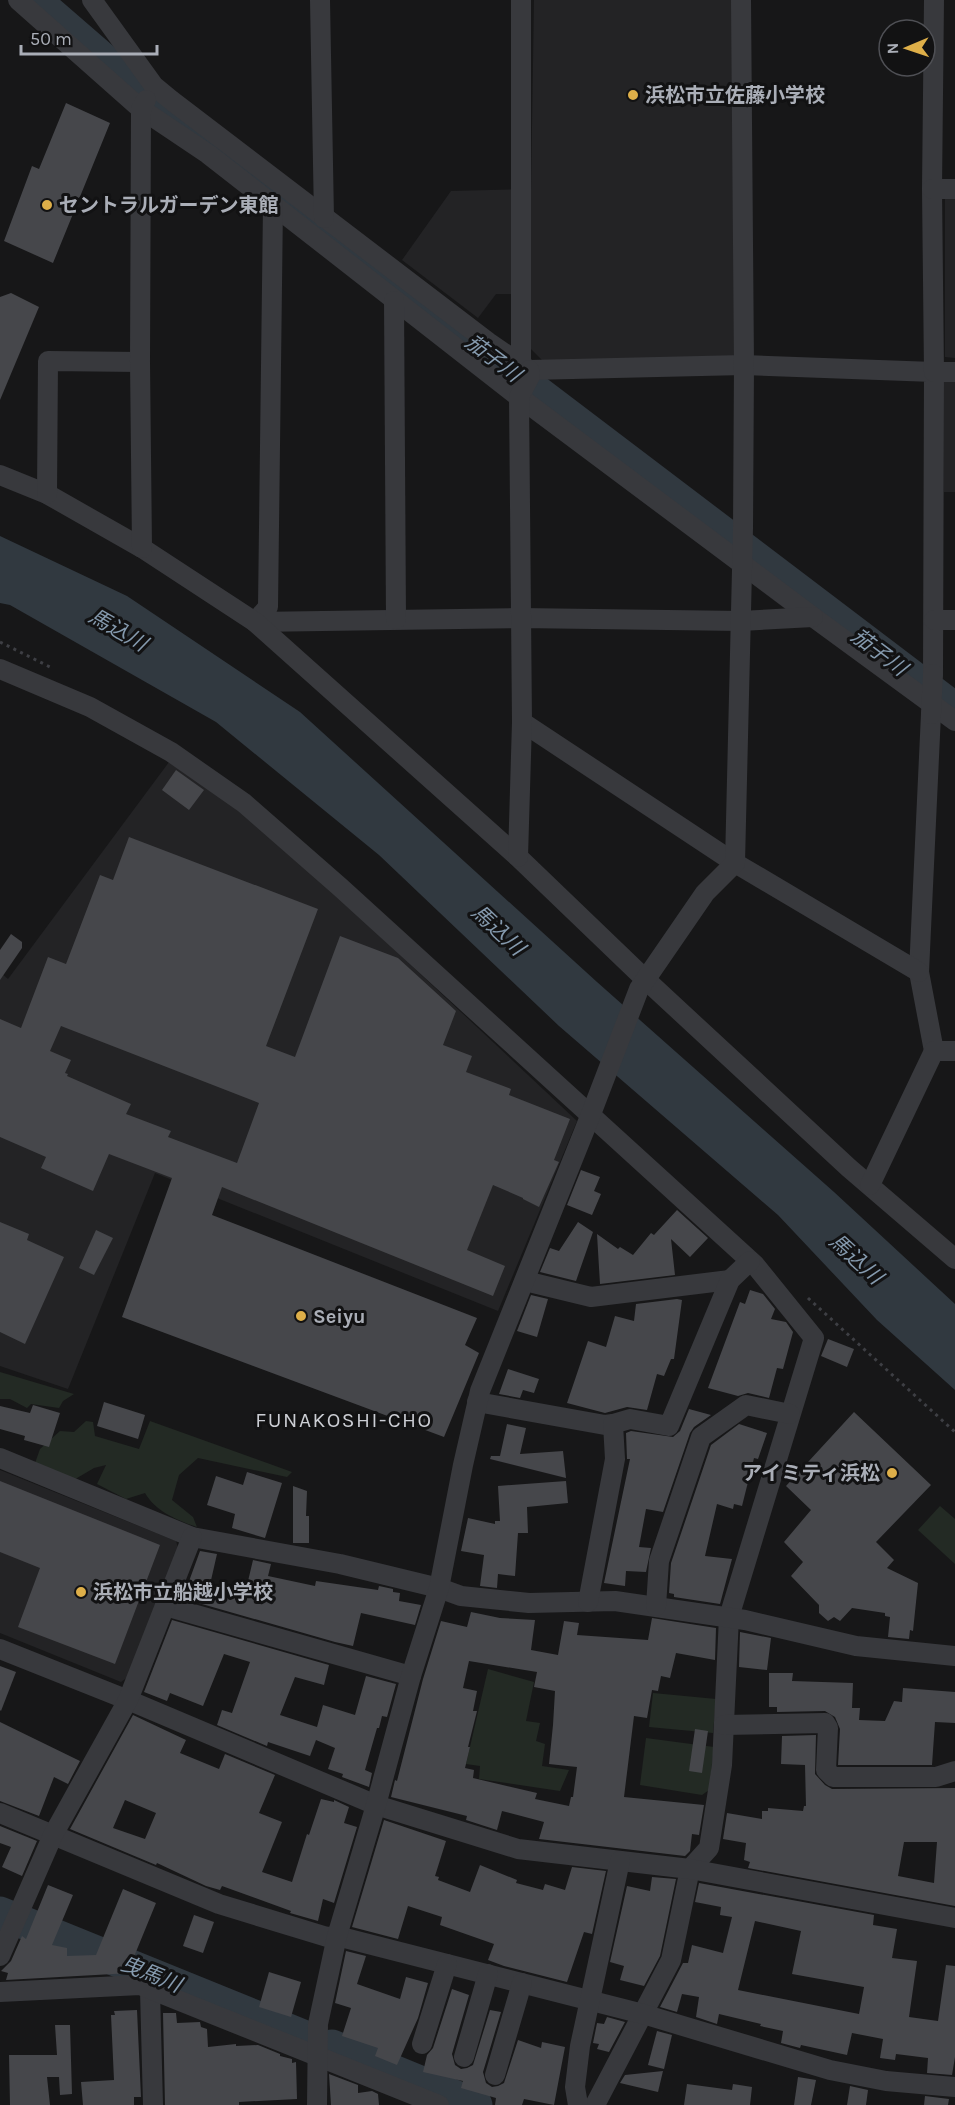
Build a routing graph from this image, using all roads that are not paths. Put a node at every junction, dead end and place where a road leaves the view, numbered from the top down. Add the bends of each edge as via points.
1 (18, 0) edge
2 (92, 0) edge
3 (320, 0) edge
4 (521, 0) edge
5 (741, 0) edge
6 (934, 0) edge
7 (154, 86) junction
8 (141, 109) junction
9 (932, 189) junction
10 (955, 189) edge
11 (273, 205) junction
12 (324, 218) junction
13 (394, 301) junction
14 (140, 363) junction
15 (744, 365) junction
16 (527, 370) junction
17 (934, 372) junction
18 (955, 372) edge
19 (519, 397) junction
20 (0, 475) edge
21 (47, 494) junction
22 (142, 548) junction
23 (742, 563) junction
24 (813, 617) junction
25 (520, 618) junction
26 (396, 620) junction
27 (934, 620) junction
28 (741, 621) junction
29 (955, 621) edge
30 (255, 622) junction
31 (0, 669) edge
32 (955, 721) edge
33 (522, 722) junction
34 (518, 857) junction
35 (735, 863) junction
36 (919, 972) junction
37 (642, 984) junction
38 (934, 1051) junction
39 (955, 1051) edge
40 (593, 1109) junction
41 (870, 1185) junction
42 (955, 1259) edge
43 (750, 1261) junction
44 (730, 1280) junction
45 (525, 1281) junction
46 (477, 1402) junction
47 (790, 1414) junction
48 (613, 1424) junction
49 (669, 1426) junction
50 (701, 1437) junction
51 (0, 1458) edge
52 (192, 1537) junction
53 (439, 1588) junction
54 (588, 1602) junction
55 (165, 1606) junction
56 (656, 1606) junction
57 (729, 1617) junction
58 (0, 1649) edge
59 (955, 1656) edge
60 (411, 1676) junction
61 (128, 1700) junction
62 (724, 1725) junction
63 (955, 1772) edge
64 (376, 1805) junction
65 (0, 1813) edge
66 (53, 1835) junction
67 (620, 1861) junction
68 (690, 1869) junction
69 (955, 1918) edge
70 (337, 1936) junction
71 (0, 1956) edge
72 (447, 1964) junction
73 (488, 1974) junction
74 (522, 1983) junction
75 (150, 1990) junction
76 (0, 1992) edge
77 (590, 2000) junction
78 (643, 2014) junction
79 (422, 2044) dead end
80 (316, 2057) junction
81 (464, 2057) dead end
82 (495, 2075) dead end
83 (955, 2087) edge
84 (153, 2105) edge
85 (317, 2105) edge
86 (439, 2105) edge
87 (578, 2105) edge
88 (595, 2105) edge

1 - 8 street
2 - 7 street
3 - 12 street
4 - 16 street
5 - 15 street
6 - 9 street
7 - 8 street
7 - 12 street
8 - 11 street via 208,154
8 - 14 street
9 - 10 street
9 - 17 street
11 - 13 street
11 - 30 street via 268,607
12 - 16 street
13 - 19 street
13 - 26 street
14 - 21 street via 48,362
14 - 22 street
15 - 16 street
15 - 17 street
15 - 23 street
16 - 19 street
17 - 18 street
17 - 27 street
19 - 23 street
19 - 25 street
20 - 21 street
21 - 22 street
22 - 30 street
23 - 24 street
23 - 28 street
24 - 28 street
24 - 32 street
25 - 26 street
25 - 28 street
25 - 33 street
26 - 30 street
27 - 29 street
27 - 36 street, bridge
28 - 35 street
30 - 34 street
31 - 40 street via 90,707 171,752 244,803
33 - 34 street
33 - 35 street
34 - 37 street
35 - 36 street
35 - 37 street via 705,893
36 - 38 street
37 - 40 street
37 - 41 street
38 - 39 street
38 - 41 street
40 - 43 street
40 - 45 street
41 - 42 street
43 - 44 street
43 - 47 street via 814,1338
44 - 45 street via 591,1298
44 - 49 street
45 - 46 street
46 - 48 street
46 - 53 street
47 - 50 street via 746,1405
47 - 57 street
48 - 49 street via 630,1419
48 - 54 street via 615,1459
49 - 50 street
50 - 56 street via 659,1561
51 - 52 street
52 - 53 street via 340,1564
52 - 55 street
53 - 54 street via 461,1596 529,1603
53 - 60 street
54 - 56 street
55 - 60 street
55 - 61 street
56 - 57 street
57 - 59 street via 856,1646
57 - 62 street
58 - 61 street
60 - 64 street
61 - 64 street
61 - 66 street
62 - 63 street via 825,1723 826,1770 833,1777 936,1777
62 - 68 street via 709,1848
64 - 67 street via 518,1849
64 - 70 street
65 - 66 street
66 - 70 street via 219,1904 327,1937
66 - 71 street
67 - 68 street
67 - 77 street
68 - 69 street
68 - 78 street via 671,1960
70 - 72 street
70 - 80 street via 318,2024
72 - 73 street
72 - 79 street
73 - 74 street
73 - 81 street
74 - 77 street
74 - 82 street
75 - 76 street via 140,1985
75 - 80 street
75 - 84 street
77 - 78 street
77 - 87 street via 575,2087
78 - 83 street via 830,2070 886,2081
78 - 88 street
80 - 85 street
80 - 86 street

